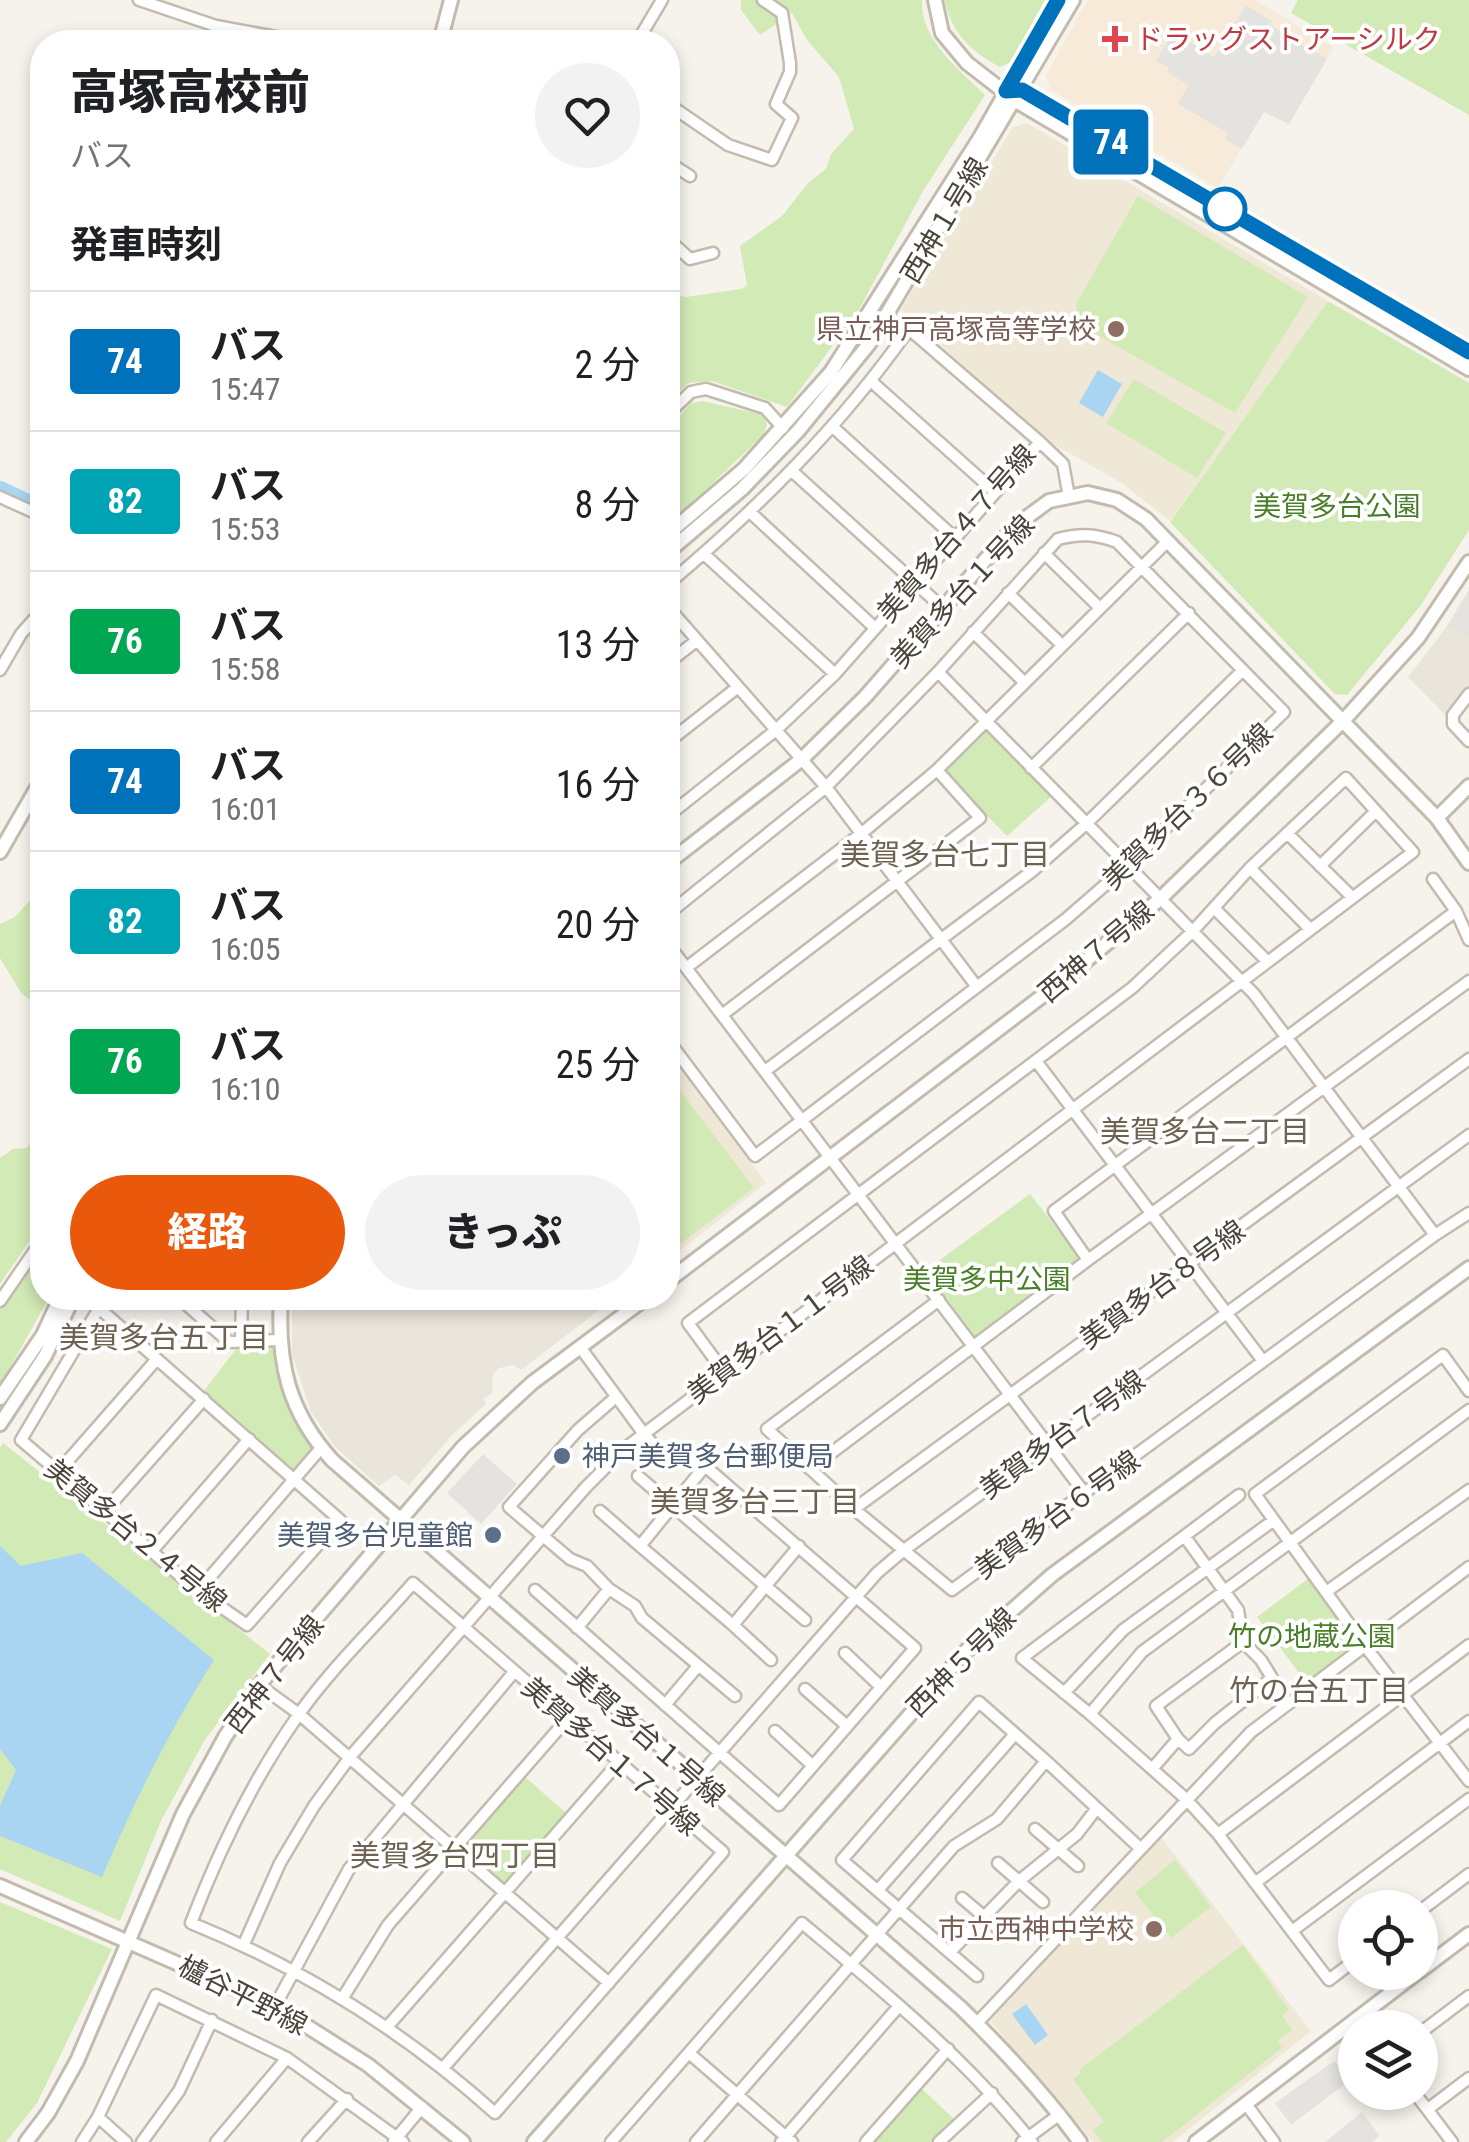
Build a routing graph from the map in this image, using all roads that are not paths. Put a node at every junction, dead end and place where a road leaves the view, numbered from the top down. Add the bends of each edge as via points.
1 (139, 0) edge
2 (451, 0) edge
3 (662, 0) edge
4 (763, 0) edge
5 (935, 0) edge
6 (1058, 0) edge
7 (1073, 0) edge
8 (238, 30) edge
9 (443, 30) edge
10 (644, 30) edge
11 (1015, 94) junction
12 (680, 112) edge
13 (680, 170) edge
14 (690, 176) dead end
15 (680, 250) edge
16 (712, 253) dead end
17 (1469, 352) edge
18 (1469, 369) edge
19 (872, 382) junction
20 (680, 403) edge
21 (783, 428) junction
22 (834, 428) junction
23 (1040, 442) junction
24 (794, 472) junction
25 (996, 492) junction
26 (0, 497) edge
27 (1069, 497) junction
28 (30, 511) edge
29 (750, 513) junction
30 (680, 524) edge
31 (955, 538) junction
32 (680, 542) edge
33 (1168, 542) junction
34 (1044, 553) junction
35 (704, 554) junction
36 (1469, 562) edge
37 (1143, 566) junction
38 (680, 574) edge
39 (915, 583) junction
40 (1008, 592) junction
41 (1100, 608) junction
42 (944, 609) junction
43 (1188, 614) junction
44 (680, 622) edge
45 (30, 624) edge
46 (875, 628) junction
47 (973, 632) junction
48 (696, 641) junction
49 (1062, 645) junction
50 (680, 654) edge
51 (0, 670) edge
52 (1243, 670) junction
53 (938, 672) junction
54 (835, 674) junction
55 (1024, 682) junction
56 (738, 687) junction
57 (1469, 694) edge
58 (985, 720) junction
59 (1342, 720) junction
60 (776, 730) junction
61 (680, 733) edge
62 (1469, 741) edge
63 (802, 759) junction
64 (1031, 768) junction
65 (937, 770) junction
66 (1469, 786) edge
67 (826, 787) junction
68 (30, 799) edge
69 (680, 806) edge
70 (1376, 812) junction
71 (1437, 818) junction
72 (1086, 824) junction
73 (862, 834) junction
74 (1287, 834) junction
75 (0, 852) edge
76 (680, 855) edge
77 (1469, 863) edge
78 (1128, 866) junction
79 (1320, 866) junction
80 (1250, 868) junction
81 (1433, 878) dead end
82 (898, 882) junction
83 (1352, 897) junction
84 (1160, 899) junction
85 (680, 904) edge
86 (1214, 908) junction
87 (1456, 912) junction
88 (1310, 928) junction
89 (1192, 932) junction
90 (941, 939) junction
91 (1469, 940) edge
92 (680, 960) edge
93 (1266, 961) junction
94 (686, 968) junction
95 (1240, 980) junction
96 (1469, 981) edge
97 (977, 987) junction
98 (722, 1015) junction
99 (1286, 1037) junction
100 (680, 1056) edge
101 (1469, 1060) edge
102 (1036, 1062) junction
103 (765, 1071) junction
104 (1325, 1090) junction
105 (1071, 1111) junction
106 (802, 1120) junction
107 (1469, 1135) edge
108 (1361, 1139) junction
109 (831, 1158) junction
110 (1114, 1164) junction
111 (1398, 1186) junction
112 (859, 1195) junction
113 (1469, 1213) edge
114 (1151, 1214) junction
115 (1434, 1234) junction
116 (895, 1242) junction
117 (30, 1258) edge
118 (1088, 1260) junction
119 (1188, 1264) junction
120 (1469, 1268) edge
121 (680, 1273) edge
122 (939, 1300) junction
123 (0, 1302) edge
124 (54, 1310) edge
125 (67, 1310) edge
126 (99, 1310) edge
127 (110, 1310) edge
128 (193, 1310) edge
129 (242, 1310) edge
130 (281, 1310) edge
131 (630, 1310) edge
132 (1226, 1313) junction
133 (278, 1340) junction
134 (241, 1342) junction
135 (580, 1347) junction
136 (975, 1348) junction
137 (158, 1358) junction
138 (1262, 1361) junction
139 (724, 1372) junction
140 (1469, 1392) edge
141 (1011, 1395) junction
142 (616, 1396) junction
143 (0, 1398) edge
144 (204, 1400) junction
145 (1469, 1410) edge
146 (0, 1424) edge
147 (644, 1434) junction
148 (250, 1439) junction
149 (1048, 1445) junction
150 (321, 1448) junction
151 (706, 1466) junction
152 (810, 1468) junction
153 (58, 1472) junction
154 (638, 1476) dead end
155 (295, 1478) junction
156 (1469, 1490) edge
157 (1086, 1495) junction
158 (1240, 1495) dead end
159 (672, 1506) junction
160 (854, 1509) junction
161 (600, 1511) dead end
162 (104, 1512) junction
163 (1274, 1520) junction
164 (399, 1522) junction
165 (542, 1537) junction
166 (1185, 1537) junction
167 (1291, 1543) junction
168 (640, 1546) junction
169 (799, 1546) junction
170 (904, 1550) junction
171 (152, 1552) junction
172 (1469, 1567) edge
173 (1209, 1568) junction
174 (766, 1586) junction
175 (535, 1590) dead end
176 (609, 1590) junction
177 (1225, 1590) junction
178 (198, 1591) junction
179 (1326, 1592) junction
180 (489, 1597) junction
181 (854, 1598) junction
182 (805, 1620) dead end
183 (733, 1624) junction
184 (463, 1627) junction
185 (577, 1628) junction
186 (1242, 1642) junction
187 (1469, 1645) edge
188 (1364, 1646) junction
189 (846, 1653) dead end
190 (771, 1660) dead end
191 (698, 1666) junction
192 (514, 1672) junction
193 (258, 1684) junction
194 (881, 1687) junction
195 (805, 1689) dead end
196 (1064, 1693) junction
197 (1402, 1695) junction
198 (735, 1696) dead end
199 (665, 1704) junction
200 (299, 1714) junction
201 (1090, 1714) junction
202 (568, 1718) junction
203 (1469, 1721) edge
204 (847, 1726) junction
205 (775, 1731) dead end
206 (1015, 1734) junction
207 (1178, 1739) junction
208 (1440, 1743) junction
209 (719, 1752) junction
210 (350, 1757) junction
211 (1046, 1761) junction
212 (619, 1762) junction
213 (812, 1764) junction
214 (1152, 1769) junction
215 (696, 1778) junction
216 (1469, 1782) edge
217 (1186, 1799) junction
218 (1469, 1800) edge
219 (402, 1803) junction
220 (671, 1808) junction
221 (1098, 1808) junction
222 (1035, 1829) dead end
223 (1218, 1834) junction
224 (453, 1848) junction
225 (1140, 1848) junction
226 (1057, 1849) junction
227 (783, 1856) junction
228 (998, 1863) dead end
229 (1078, 1866) dead end
230 (1469, 1874) edge
231 (1020, 1880) junction
232 (1255, 1883) junction
233 (0, 1886) edge
234 (878, 1890) junction
235 (505, 1893) junction
236 (1438, 1897) edge
237 (962, 1898) dead end
238 (1043, 1902) dead end
239 (900, 1909) junction
240 (985, 1917) junction
241 (1292, 1932) junction
242 (1469, 1934) edge
243 (876, 1936) junction
244 (1008, 1936) dead end
245 (558, 1938) junction
246 (130, 1941) junction
247 (244, 1944) junction
248 (950, 1952) junction
249 (1438, 1958) edge
250 (852, 1964) junction
251 (294, 1971) junction
252 (1338, 1973) edge
253 (977, 1976) dead end
254 (609, 1983) junction
255 (1395, 1990) edge
256 (1469, 1996) edge
257 (342, 2000) junction
258 (274, 2006) junction
259 (899, 2006) junction
260 (1438, 2019) edge
261 (212, 2020) junction
262 (977, 2024) junction
263 (388, 2026) junction
264 (948, 2049) junction
265 (689, 2053) junction
266 (287, 2058) junction
267 (444, 2068) junction
268 (1469, 2078) edge
269 (992, 2093) junction
270 (737, 2094) junction
271 (347, 2099) junction
272 (1438, 2102) edge
273 (1246, 2104) junction
274 (422, 2107) junction
275 (1428, 2110) edge
276 (1060, 2114) junction
277 (98, 2118) junction
278 (398, 2140) edge
279 (786, 2140) edge
280 (1028, 2140) edge
281 (26, 2142) edge
282 (82, 2142) edge
283 (126, 2142) edge
284 (142, 2142) edge
285 (216, 2142) edge
286 (308, 2142) edge
287 (464, 2142) edge
288 (534, 2142) edge
289 (611, 2142) edge
290 (696, 2142) edge
291 (866, 2142) edge
292 (939, 2142) edge
293 (1080, 2142) edge
294 (1196, 2142) edge
295 (1274, 2142) edge
296 (1452, 2142) edge

1 - 8 street
2 - 9 street
3 - 10 street
4 - 12 street via 782,13 790,64 776,104 792,118 772,160 728,145
5 - 11 street via 942,34 967,64
6 - 11 street, 西神１号線
7 - 11 street, 西神１号線
11 - 17 street
11 - 18 street
11 - 21 street, 西神１号線 via 831,372
11 - 32 street, 西神１号線 via 869,344 798,431
13 - 14 street
15 - 16 street via 690,259
19 - 22 street, 美賀多台４７号線
19 - 23 street, 美賀多台４７号線 via 910,330
19 - 25 street
20 - 21 street via 706,389 765,408
21 - 30 street, 西神１号線
22 - 24 street, 美賀多台４７号線
22 - 31 street
23 - 25 street, 美賀多台４７号線
23 - 27 street via 1063,464
24 - 29 street, 美賀多台４７号線
24 - 39 street
25 - 31 street, 美賀多台４７号線
26 - 28 street
27 - 33 street via 1088,493 1117,500
27 - 42 street, 美賀多台１号線 via 1050,501 1015,526
29 - 35 street, 美賀多台４７号線
29 - 46 street
31 - 39 street, 美賀多台４７号線
33 - 37 street
33 - 59 street
34 - 37 street, 美賀多台３６号線 via 1058,539 1098,535 1118,542
34 - 40 street, 美賀多台３６号線
34 - 41 street
35 - 38 street, 美賀多台４７号線
35 - 54 street
36 - 59 street, 西神７号線 via 1418,638
37 - 41 street
37 - 43 street, 美賀多台３６号線
39 - 42 street
39 - 46 street, 美賀多台４７号線
40 - 47 street, 美賀多台３６号線
40 - 49 street
41 - 49 street
42 - 63 street, 美賀多台１号線
43 - 52 street, 美賀多台３６号線
43 - 64 street
44 - 48 street
45 - 51 street
46 - 54 street, 美賀多台４７号線
47 - 53 street, 美賀多台３６号線
47 - 55 street
48 - 50 street
48 - 56 street
49 - 55 street
52 - 72 street
52 - 78 street, 美賀多台３６号線 via 1284,712
53 - 58 street
53 - 67 street, 美賀多台３６号線
54 - 60 street, 美賀多台４７号線
55 - 58 street
56 - 60 street
56 - 61 street
57 - 62 street via 1453,724
58 - 64 street
58 - 65 street
59 - 71 street
59 - 84 street, 西神７号線
60 - 63 street
60 - 69 street, 美賀多台４７号線
63 - 67 street
63 - 76 street, 美賀多台１号線
64 - 72 street
65 - 73 street
65 - 82 street via 980,818
66 - 71 street
67 - 73 street
67 - 85 street, 美賀多台３６号線
68 - 75 street
70 - 74 street via 1346,778
70 - 79 street
70 - 83 street, 美賀多台１１号線 via 1414,852
71 - 77 street
72 - 78 street
72 - 90 street
73 - 82 street
73 - 94 street
74 - 79 street
74 - 80 street
78 - 84 street
78 - 97 street, 美賀多台３６号線
79 - 83 street
80 - 86 street
80 - 88 street
81 - 87 street
82 - 90 street
82 - 98 street
83 - 88 street, 美賀多台１１号線
84 - 89 street
84 - 109 street, 西神７号線
86 - 89 street
86 - 93 street
87 - 91 street
87 - 99 street
88 - 93 street, 美賀多台１１号線
89 - 95 street
89 - 102 street
90 - 97 street
90 - 103 street
92 - 94 street
93 - 95 street, 美賀多台１１号線
94 - 98 street
95 - 99 street
95 - 105 street, 美賀多台１１号線
96 - 104 street
97 - 106 street, 美賀多台３６号線
98 - 103 street
99 - 104 street
99 - 110 street
100 - 106 street, 美賀多台３６号線 via 754,1156
101 - 108 street, 美賀多台８号線
102 - 105 street
102 - 112 street
103 - 106 street
104 - 108 street
104 - 114 street
105 - 110 street
105 - 116 street, 美賀多台１１号線
106 - 109 street
107 - 111 street, 美賀多台７号線
108 - 111 street
108 - 119 street, 美賀多台８号線
109 - 112 street
109 - 121 street, 西神７号線
110 - 114 street
110 - 118 street via 1054,1211
111 - 115 street
111 - 132 street, 美賀多台７号線
112 - 116 street
112 - 139 street via 688,1323
113 - 115 street, 美賀多台６号線
114 - 118 street
114 - 119 street
115 - 138 street, 美賀多台６号線
116 - 122 street
116 - 139 street, 美賀多台１１号線
117 - 123 street
118 - 136 street
119 - 132 street
119 - 141 street, 美賀多台８号線
120 - 227 street, 西神５号線 via 1052,1576 966,1651
122 - 136 street
122 - 152 street, 美賀多台６号線 via 767,1428
124 - 143 street
125 - 146 street
126 - 153 street, 美賀多台２４号線 via 21,1440
127 - 137 street, 美賀多台２４号線
128 - 134 street via 229,1342
129 - 134 street
130 - 133 street, 美賀多台１号線
131 - 135 street, 西神７号線
132 - 138 street
132 - 149 street, 美賀多台７号線
133 - 134 street
133 - 150 street, 美賀多台１号線 via 293,1399
135 - 142 street
135 - 164 street, 西神７号線 via 463,1446
136 - 141 street
136 - 152 street
137 - 144 street, 美賀多台２４号線
137 - 153 street
138 - 157 street, 美賀多台６号線
139 - 147 street, 美賀多台１１号線
140 - 163 street via 1442,1355 1256,1494
141 - 149 street
141 - 160 street, 美賀多台８号線
142 - 147 street
142 - 165 street via 509,1507
144 - 148 street, 美賀多台２４号線
144 - 162 street
145 - 167 street
147 - 151 street via 663,1456
147 - 165 street, 美賀多台１１号線
148 - 155 street, 美賀多台２４号線
148 - 171 street
149 - 157 street
149 - 170 street, 美賀多台７号線
150 - 155 street
150 - 164 street, 美賀多台１号線
151 - 159 street
151 - 169 street
152 - 160 street, 美賀多台６号線
153 - 162 street, 美賀多台２４号線
154 - 159 street
155 - 178 street
155 - 178 street, 美賀多台２４号線 via 340,1520 247,1625
156 - 179 street
157 - 170 street, 美賀多台６号線 via 952,1590
158 - 166 street
159 - 168 street
159 - 174 street
160 - 170 street, 美賀多台６号線
161 - 168 street
162 - 171 street, 美賀多台２４号線
163 - 167 street
163 - 173 street
164 - 180 street, 美賀多台１号線
164 - 193 street, 西神７号線
165 - 176 street via 587,1566
165 - 180 street, 美賀多台１１号線
166 - 173 street
166 - 196 street via 1022,1658
167 - 177 street
167 - 179 street
168 - 183 street
169 - 174 street
169 - 181 street
170 - 181 street, 美賀多台７号線
171 - 178 street, 美賀多台２４号線
172 - 188 street
173 - 177 street
173 - 196 street via 1123,1630
174 - 182 street
174 - 183 street
175 - 185 street
176 - 185 street
176 - 191 street
177 - 186 street via 1238,1610
177 - 201 street via 1142,1652
179 - 188 street
180 - 184 street, 美賀多台１１号線
180 - 215 street, 美賀多台１号線
181 - 194 street via 915,1648
181 - 209 street, 美賀多台７号線
183 - 190 street
184 - 192 street, 美賀多台１７号線
184 - 200 street, 美賀多台１７号線 via 413,1583
184 - 210 street, 美賀多台１１号線
185 - 199 street
186 - 207 street via 1156,1706
186 - 207 street via 1272,1678 1190,1749
187 - 197 street
188 - 197 street
188 - 217 street via 1251,1732
189 - 194 street
191 - 198 street
191 - 199 street
192 - 202 street, 美賀多台１７号線
192 - 219 street
193 - 200 street
193 - 246 street, 西神７号線 via 184,1814
194 - 204 street
195 - 204 street
196 - 201 street
197 - 208 street
197 - 223 street
199 - 209 street
200 - 210 street
200 - 247 street, 美賀多台１７号線 via 247,1797 192,1923
201 - 214 street
202 - 212 street, 美賀多台１７号線
202 - 224 street
203 - 208 street
204 - 213 street
205 - 213 street
206 - 211 street
206 - 234 street
206 - 234 street via 979,1702 842,1860
207 - 214 street
208 - 216 street
208 - 232 street
209 - 213 street via 778,1805
209 - 215 street, 美賀多台７号線
210 - 219 street
210 - 247 street, 美賀多台１１号線 via 280,1863
211 - 221 street
211 - 239 street via 997,1820 954,1846
212 - 220 street, 美賀多台１７号線
212 - 235 street
214 - 217 street
215 - 220 street, 美賀多台７号線
215 - 227 street, 美賀多台１号線
217 - 223 street
217 - 225 street
218 - 241 street
219 - 224 street
219 - 251 street via 349,1869
220 - 245 street, 美賀多台７号線
220 - 254 street, 美賀多台１７号線 via 722,1852
221 - 225 street
221 - 226 street
222 - 226 street
223 - 232 street
224 - 235 street
224 - 257 street via 388,1925
225 - 262 street
226 - 229 street
226 - 231 street
227 - 243 street, 美賀多台１号線
227 - 288 street, 西神５号線
228 - 231 street
230 - 236 street
231 - 238 street
231 - 240 street
232 - 241 street
233 - 246 street, 櫨谷平野線
234 - 239 street
235 - 245 street
235 - 263 street
237 - 240 street
239 - 243 street
239 - 248 street
240 - 244 street
240 - 248 street
241 - 252 street via 1329,1980
242 - 249 street
243 - 250 street
243 - 262 street, 美賀多台１号線
245 - 254 street
245 - 267 street, 美賀多台７号線
246 - 258 street, 櫨谷平野線
246 - 281 street, 西神７号線 via 76,2062
247 - 251 street, 美賀多台１７号線
248 - 253 street
250 - 259 street
250 - 265 street via 802,1923
250 - 270 street
251 - 257 street, 美賀多台１７号線
251 - 258 street
254 - 267 street, 美賀多台１７号線 via 495,2113
255 - 273 street
256 - 260 street
257 - 263 street, 美賀多台１７号線
258 - 274 street, 櫨谷平野線 via 368,2064
259 - 264 street
259 - 279 street
261 - 266 street
261 - 277 street via 156,1996
261 - 284 street via 179,2092
262 - 276 street, 美賀多台１号線
263 - 267 street, 美賀多台１７号線
264 - 269 street
264 - 291 street
265 - 270 street
265 - 289 street
266 - 271 street
266 - 285 street
268 - 272 street
269 - 280 street
269 - 292 street
270 - 279 street
270 - 290 street
271 - 278 street
271 - 286 street
273 - 294 street
273 - 295 street
274 - 278 street
274 - 287 street, 櫨谷平野線
275 - 296 street
276 - 280 street
276 - 293 street, 美賀多台１号線
277 - 282 street
277 - 283 street

